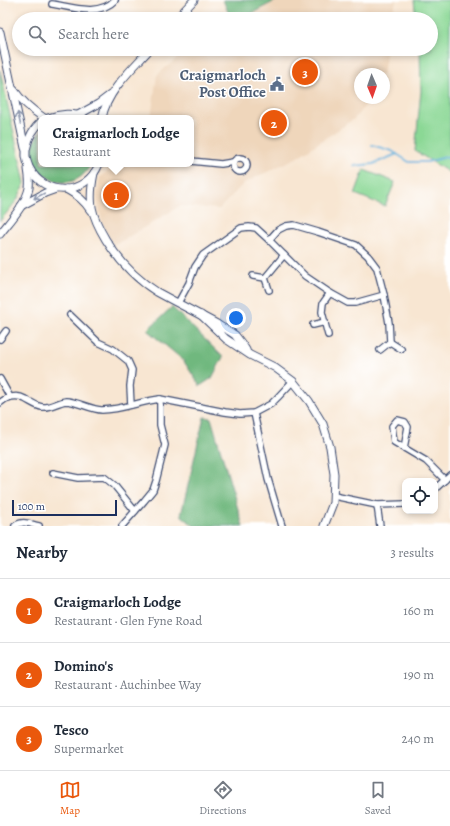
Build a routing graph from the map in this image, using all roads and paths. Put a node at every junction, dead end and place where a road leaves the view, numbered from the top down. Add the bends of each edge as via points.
1 (115, 0) edge
2 (194, 0) edge
3 (52, 4) dead end
4 (183, 12) edge
5 (0, 32) edge
6 (144, 56) edge
7 (12, 87) junction
8 (111, 95) junction
9 (40, 115) edge
10 (82, 115) edge
11 (103, 115) edge
12 (38, 125) edge
13 (26, 150) junction
14 (194, 161) edge
15 (27, 162) junction
16 (233, 162) dead end
17 (98, 167) edge
18 (62, 189) junction
19 (21, 206) junction
20 (93, 215) junction
21 (0, 234) edge
22 (269, 240) junction
23 (284, 255) junction
24 (253, 276) dead end
25 (265, 278) junction
26 (269, 290) dead end
27 (330, 293) junction
28 (384, 295) junction
29 (178, 303) junction
30 (70, 315) dead end
31 (325, 322) junction
32 (313, 325) dead end
33 (6, 331) dead end
34 (328, 335) dead end
35 (0, 339) edge
36 (390, 342) junction
37 (401, 349) dead end
38 (380, 350) dead end
39 (0, 379) edge
40 (293, 381) junction
41 (10, 397) junction
42 (160, 399) junction
43 (0, 403) edge
44 (131, 405) junction
45 (254, 413) junction
46 (404, 448) junction
47 (53, 474) dead end
48 (450, 475) edge
49 (445, 480) junction
50 (438, 486) edge
51 (334, 496) junction
52 (377, 504) junction
53 (402, 504) edge
54 (135, 511) junction
55 (15, 526) edge
56 (38, 526) edge
57 (122, 526) edge
58 (282, 526) edge
59 (324, 526) edge
60 (380, 526) edge

1 - 3 street via 100,9 87,10
2 - 4 street
5 - 7 street
6 - 8 street
7 - 9 street via 21,99
13 -> 7 street
8 - 10 street
8 - 11 street
12 - 13 street via 29,138
13 - 15 street
14 - 16 street via 221,164
15 - 18 street via 33,174 42,183
15 - 19 street via 29,189
17 - 18 street via 88,180 78,187
17 - 20 street via 91,193
18 -> 19 street via 45,193
18 - 20 street via 80,198
19 - 21 street
20 - 29 street via 112,250 132,273 157,292
22 - 23 street
22 - 28 street via 278,230 294,225 356,245 377,268
22 - 29 street via 256,228 241,228 203,256
23 - 25 street
23 - 27 street via 305,276
24 - 25 street
25 - 26 street
27 - 28 street via 348,303
27 - 31 street via 323,303
28 - 36 street
29 - 40 street via 234,334 250,355 274,367
30 - 44 street via 98,342 128,361 132,370
31 - 32 street
31 - 34 street
33 - 35 street
36 - 37 street
36 - 38 street
39 - 41 street
40 - 45 street via 272,404
40 - 51 street via 323,424 330,447
41 - 43 street
41 - 44 street via 24,398 44,407 67,401 101,410
42 - 44 street
42 - 45 street via 225,412
42 - 54 street via 164,452 153,490
45 - 58 street via 268,479
46 - 46 street via 408,427 405,422 397,420 392,426 394,442
46 - 49 street via 426,461
47 - 54 street via 78,478 104,477
48 - 49 street
49 - 50 street
51 - 52 street
51 - 59 street via 334,503
52 - 53 street
52 - 60 street
54 - 57 street
55 - 56 street via 26,523

